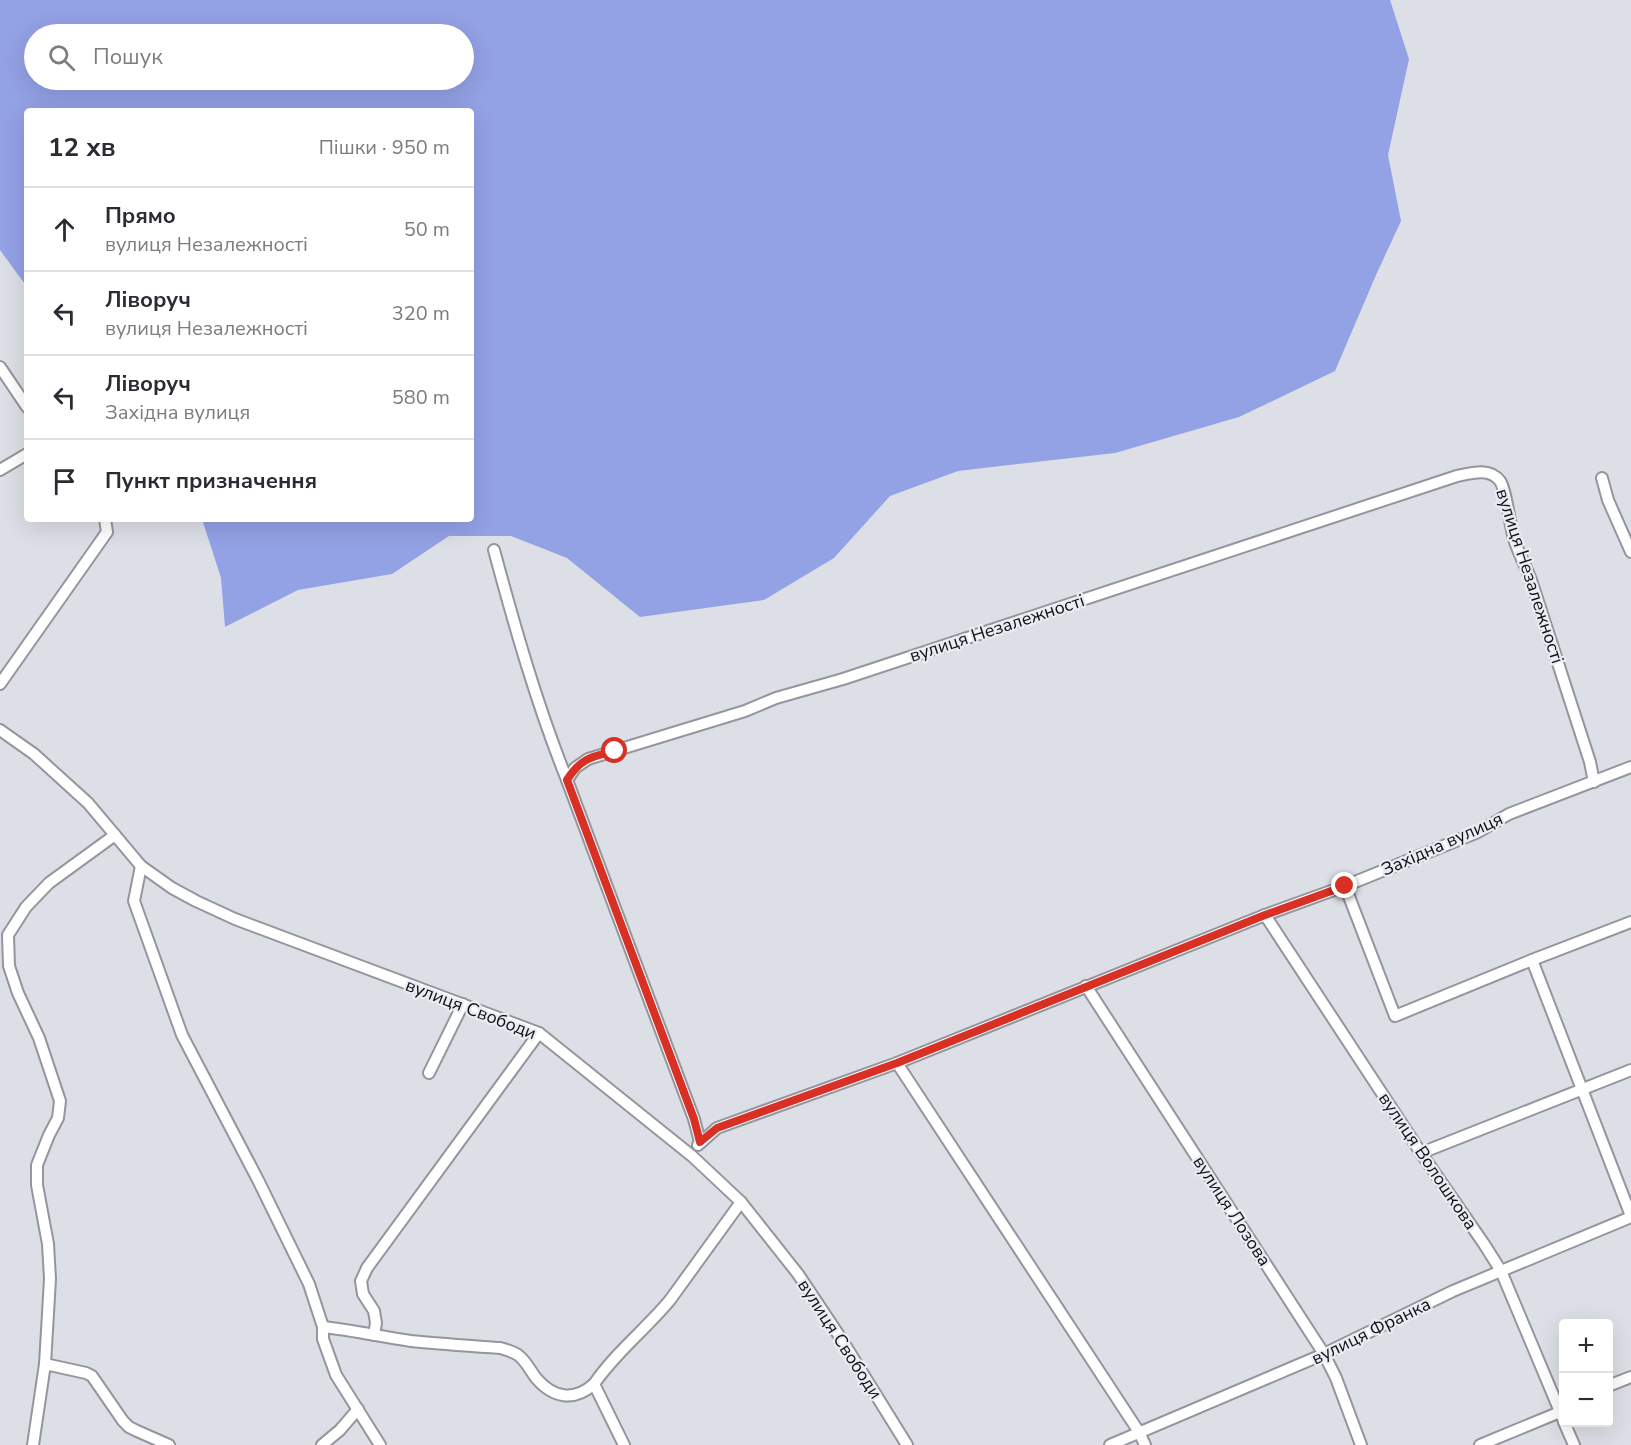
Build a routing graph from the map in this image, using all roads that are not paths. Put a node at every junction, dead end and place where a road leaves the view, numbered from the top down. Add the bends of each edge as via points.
1 (0, 367) edge
2 (24, 402) edge
3 (24, 456) edge
4 (0, 470) edge
5 (1602, 478) dead end
6 (105, 522) edge
7 (494, 550) dead end
8 (1631, 552) edge
9 (0, 684) edge
10 (0, 730) edge
11 (1631, 767) edge
12 (567, 780) junction
13 (1594, 782) junction
14 (115, 835) junction
15 (141, 866) junction
16 (1345, 886) junction
17 (1265, 915) junction
18 (1631, 922) edge
19 (1532, 960) junction
20 (1086, 986) junction
21 (463, 1004) junction
22 (539, 1033) junction
23 (897, 1063) junction
24 (1631, 1070) edge
25 (429, 1073) dead end
26 (1582, 1088) junction
27 (700, 1142) junction
28 (1421, 1153) junction
29 (692, 1156) junction
30 (741, 1202) junction
31 (1631, 1216) edge
32 (1501, 1271) junction
33 (323, 1327) junction
34 (374, 1335) junction
35 (1324, 1354) junction
36 (45, 1364) junction
37 (1631, 1377) edge
38 (594, 1384) junction
39 (1613, 1384) edge
40 (1559, 1408) edge
41 (358, 1409) junction
42 (1559, 1414) edge
43 (1567, 1427) edge
44 (1139, 1432) junction
45 (33, 1445) edge
46 (169, 1445) edge
47 (322, 1445) edge
48 (380, 1445) edge
49 (624, 1445) edge
50 (907, 1445) edge
51 (1110, 1445) edge
52 (1145, 1445) edge
53 (1361, 1445) edge
54 (1480, 1445) edge
55 (1574, 1445) edge

1 - 2 street
3 - 4 street
5 - 8 street
6 - 9 street via 107,532
7 - 12 street via 550,737
10 - 14 street, вулиця Свободи via 88,803
11 - 13 street, Західна вулиця
12 - 13 street, вулиця Незалежності via 574,768 588,759 1479,471 1501,482 1515,542 1532,584
12 - 27 street
13 - 16 street, Західна вулиця via 1509,814 1478,832
14 - 15 street, вулиця Свободи
14 - 36 street via 49,883 26,907 8,935 9,966 60,1101 58,1118 37,1165 50,1279
15 - 21 street, вулиця Свободи via 172,888 235,919
15 - 33 street via 134,901 182,1035 309,1284
16 - 17 street, Західна вулиця
16 - 19 street via 1395,1016
17 - 20 street, Західна вулиця
17 - 28 street, вулиця Волошкова
18 - 19 street
19 - 26 street
20 - 23 street, Західна вулиця
20 - 35 street, вулиця Лозова
21 - 22 street, вулиця Свободи
21 - 25 street
22 - 29 street, вулиця Свободи
22 - 34 street via 367,1268 363,1294 375,1311
23 - 27 street, Західна вулиця via 717,1128
23 - 44 street
24 - 26 street
26 - 28 street
26 - 31 street
27 - 29 street, Західна вулиця
28 - 32 street, вулиця Волошкова
29 - 30 street, вулиця Свободи
30 - 38 street via 659,1314 621,1349
30 - 50 street, вулиця Свободи via 798,1274
31 - 32 street, вулиця Франка
32 - 35 street, вулиця Франка
32 - 40 street, вулиця Волошкова
33 - 34 street
33 - 41 street via 323,1339 336,1375
34 - 38 street via 511,1351 545,1386 565,1396 576,1396
35 - 44 street, вулиця Франка
35 - 53 street, вулиця Лозова
36 - 45 street
36 - 46 street via 92,1376 129,1427
37 - 39 street
38 - 49 street
41 - 47 street
41 - 48 street
42 - 54 street
43 - 55 street, вулиця Волошкова
44 - 51 street, вулиця Франка
44 - 52 street

